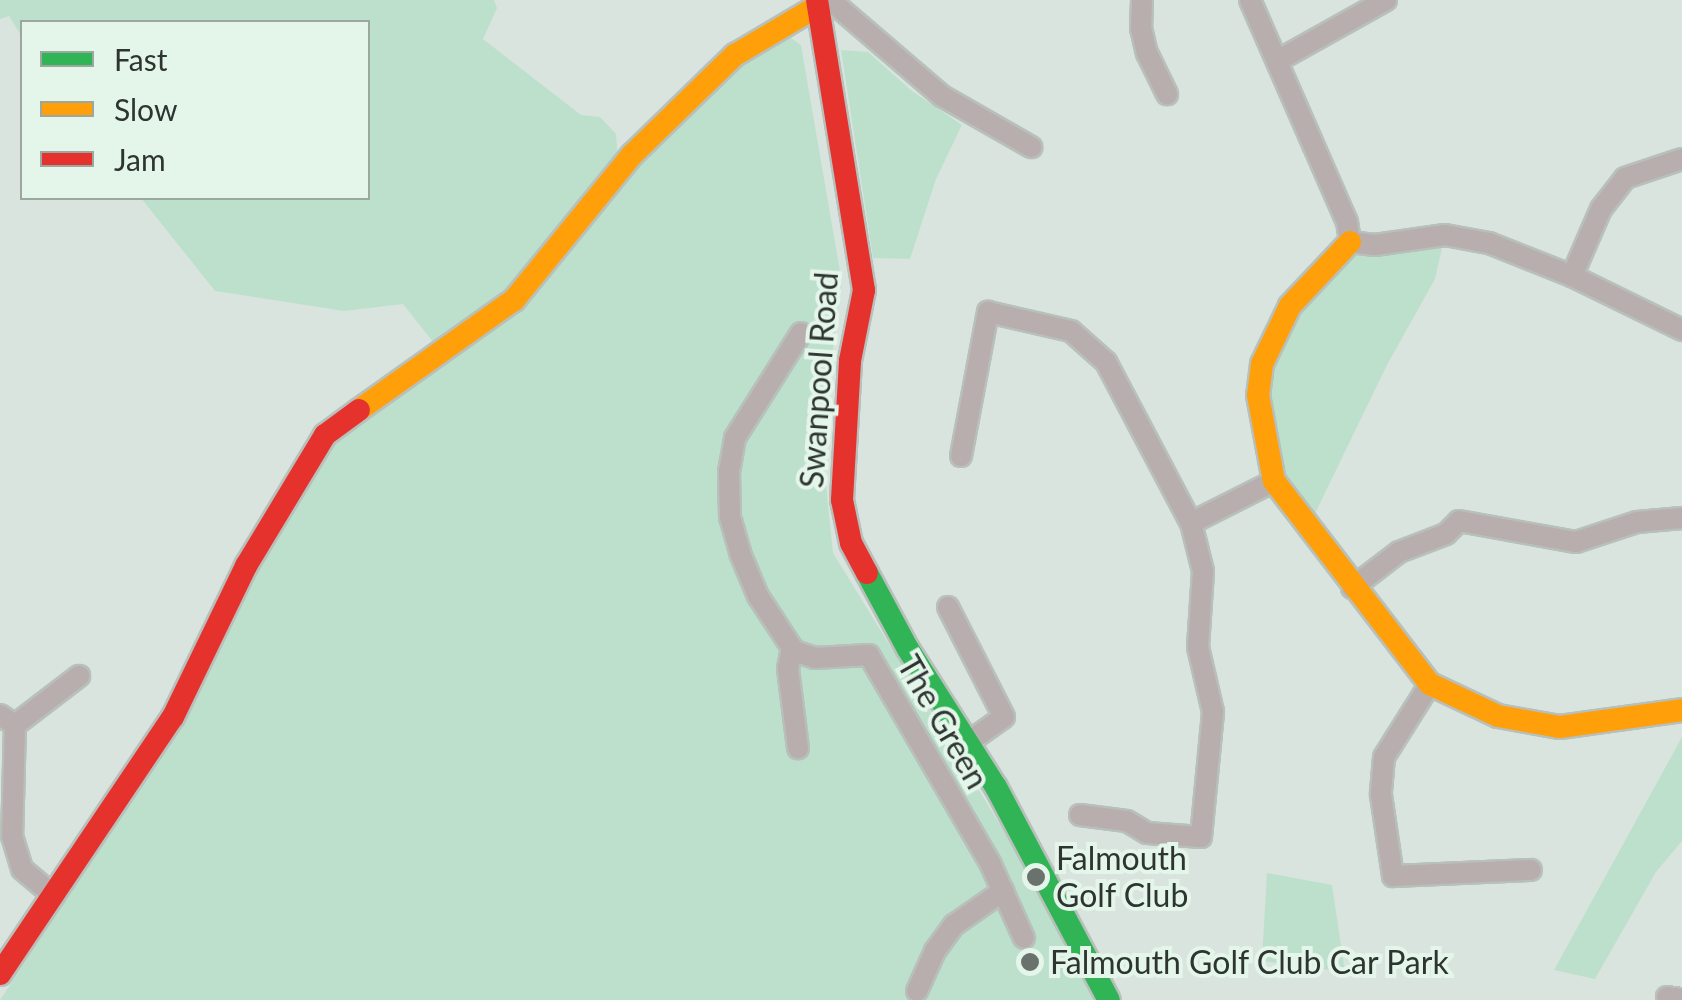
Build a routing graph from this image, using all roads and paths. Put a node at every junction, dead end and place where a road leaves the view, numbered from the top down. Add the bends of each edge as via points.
1 (1142, 0) edge
2 (1250, 0) edge
3 (1386, 0) edge
4 (822, 2) edge
5 (1277, 61) junction
6 (1167, 94) dead end
7 (1031, 148) dead end
8 (1682, 159) edge
9 (1350, 242) junction
10 (1572, 276) junction
11 (1682, 330) edge
12 (801, 333) dead end
13 (962, 456) dead end
14 (1274, 481) junction
15 (1682, 518) edge
16 (1191, 523) junction
17 (1352, 588) junction
18 (948, 607) dead end
19 (792, 648) junction
20 (78, 676) dead end
21 (1430, 684) junction
22 (1682, 710) edge
23 (8, 720) edge
24 (969, 742) junction
25 (798, 748) dead end
26 (6, 813) edge
27 (1080, 815) dead end
28 (1531, 870) dead end
29 (1003, 891) junction
30 (54, 896) junction
31 (1024, 938) dead end
32 (0, 974) edge
33 (917, 991) dead end
34 (1109, 1000) edge

1 - 6 street via 1147,52
2 - 5 street
3 - 5 street
4 - 7 street via 942,96
4 - 24 street, Swanpool Road via 864,290 850,361 842,500 857,561
4 - 30 street via 735,56 632,156 514,300 324,435 246,566 172,717
5 - 9 street via 1348,222
8 - 10 street via 1625,178 1601,209
9 - 10 street via 1375,245 1445,234 1489,243
9 - 14 street via 1290,306 1262,364 1262,441
10 - 11 street
12 - 19 street via 735,438 729,472 730,517 740,553
13 - 16 street via 988,312 1071,331 1106,362
14 - 16 street
14 - 17 street
15 - 17 street via 1637,522 1576,542 1459,521 1446,534 1399,552
16 - 27 street via 1203,571 1198,647 1214,712 1201,836 1147,832 1127,821
17 - 21 street
18 - 24 street via 1004,718
19 - 25 street via 788,669
19 - 29 street, The Green via 815,658 869,655
20 - 23 street
21 - 22 street via 1498,716 1560,727
21 - 28 street via 1384,757 1381,796 1393,876
23 - 26 street
24 - 34 street, Swanpool Road
26 - 30 street via 22,869
29 - 31 street, The Green
29 - 33 street via 954,926
30 - 32 street

